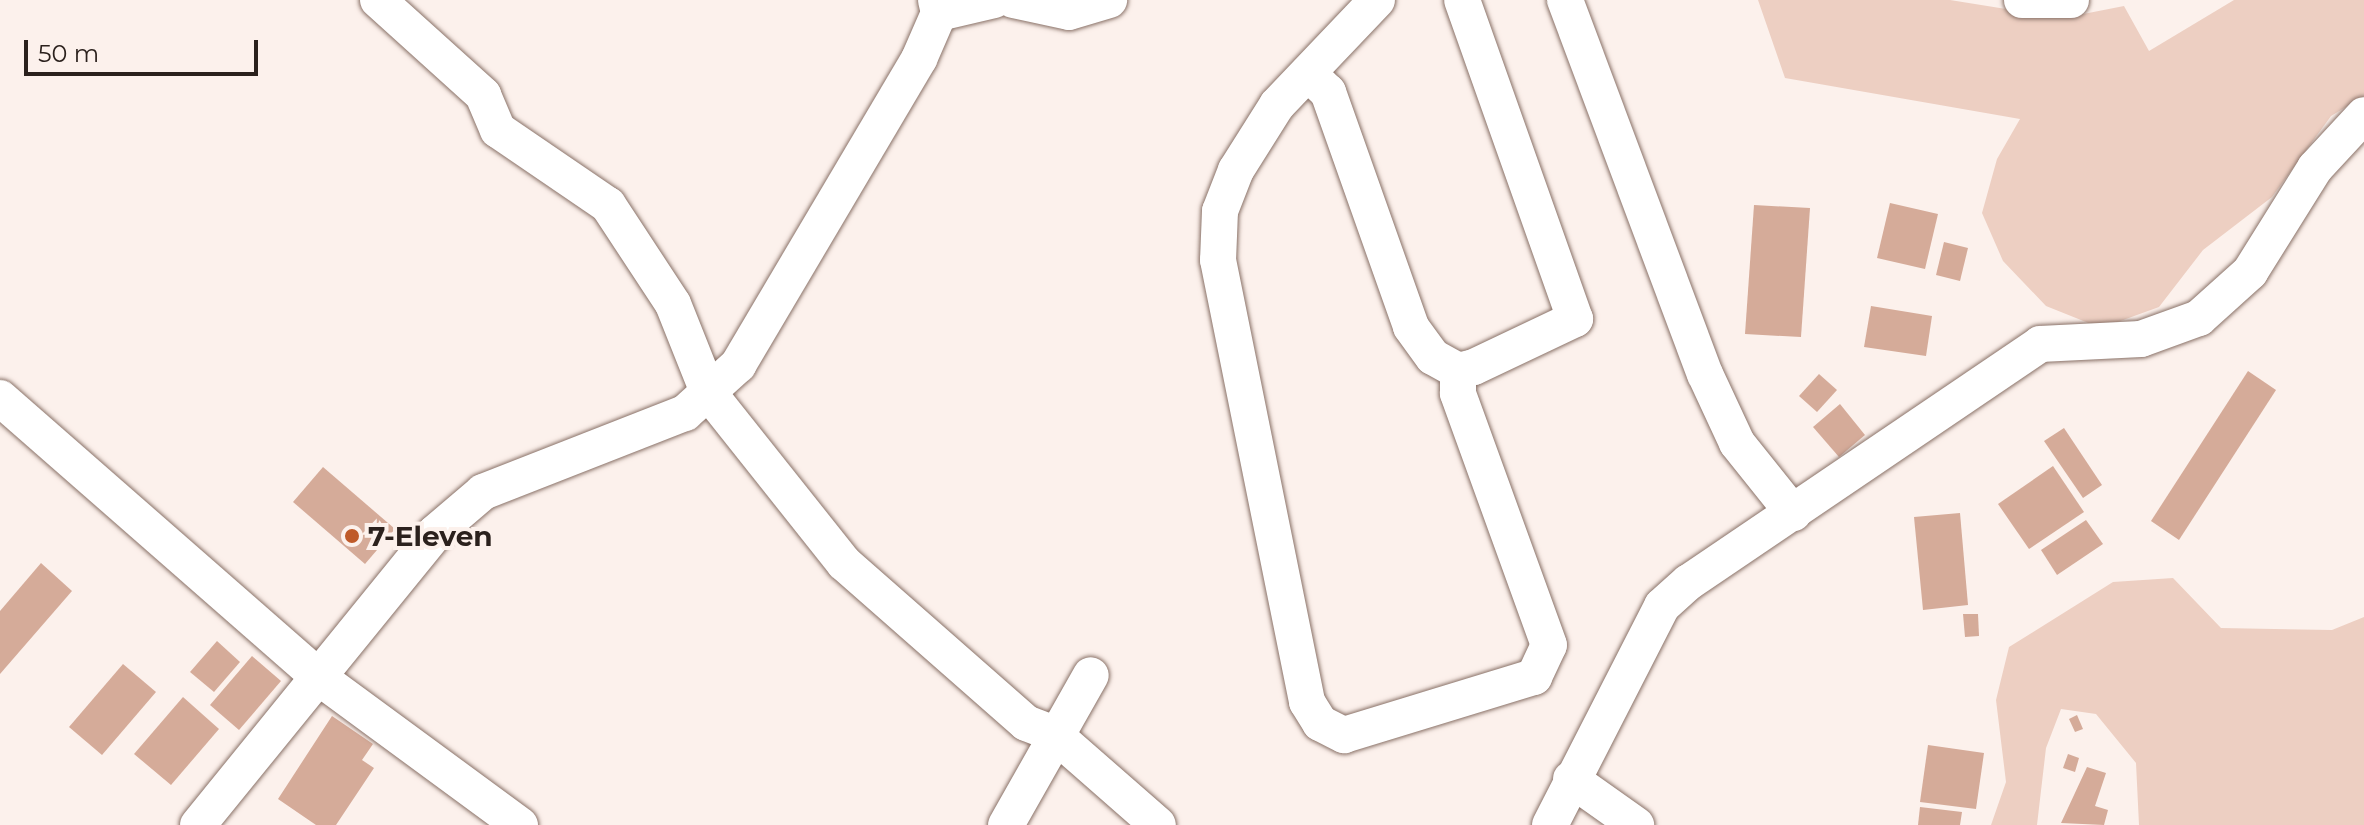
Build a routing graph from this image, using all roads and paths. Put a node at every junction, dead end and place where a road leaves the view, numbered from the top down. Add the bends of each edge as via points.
1 (378, 0) edge
2 (994, 0) edge
3 (1013, 0) edge
4 (1109, 0) edge
5 (1377, 0) edge
6 (1462, 0) edge
7 (1565, 0) edge
8 (2022, 0) edge
9 (2071, 0) edge
10 (938, 6) edge
11 (1308, 73) junction
12 (2364, 115) edge
13 (1458, 371) junction
14 (708, 392) junction
15 (0, 398) edge
16 (1793, 513) junction
17 (1091, 675) dead end
18 (321, 679) junction
19 (1054, 734) junction
20 (1571, 779) junction
21 (198, 825) edge
22 (520, 825) edge
23 (1006, 825) edge
24 (1158, 825) edge
25 (1550, 825) edge
26 (1636, 825) edge

1 - 14 street via 483,95 498,130 608,205 673,304
2 - 10 street
3 - 4 street via 1069,12
5 - 11 street
6 - 13 street via 1575,319
7 - 16 street via 1705,374 1737,443
8 - 9 street
10 - 14 street via 738,365
11 - 13 street via 1328,92 1411,327 1433,357
11 - 13 street via 1236,170 1220,211 1218,260 1307,702 1320,723 1344,735 1534,677 1549,645 1458,393
12 - 16 street via 2315,168 2250,272 2199,318 2141,339 2040,344
14 - 18 street via 685,413 623,441 483,492 435,533
14 - 19 street via 844,563 1026,723
15 - 18 street
16 - 20 street via 1662,606
17 - 19 street
18 - 21 street
18 - 22 street
19 - 23 street
19 - 24 street
20 - 25 street
20 - 26 street

